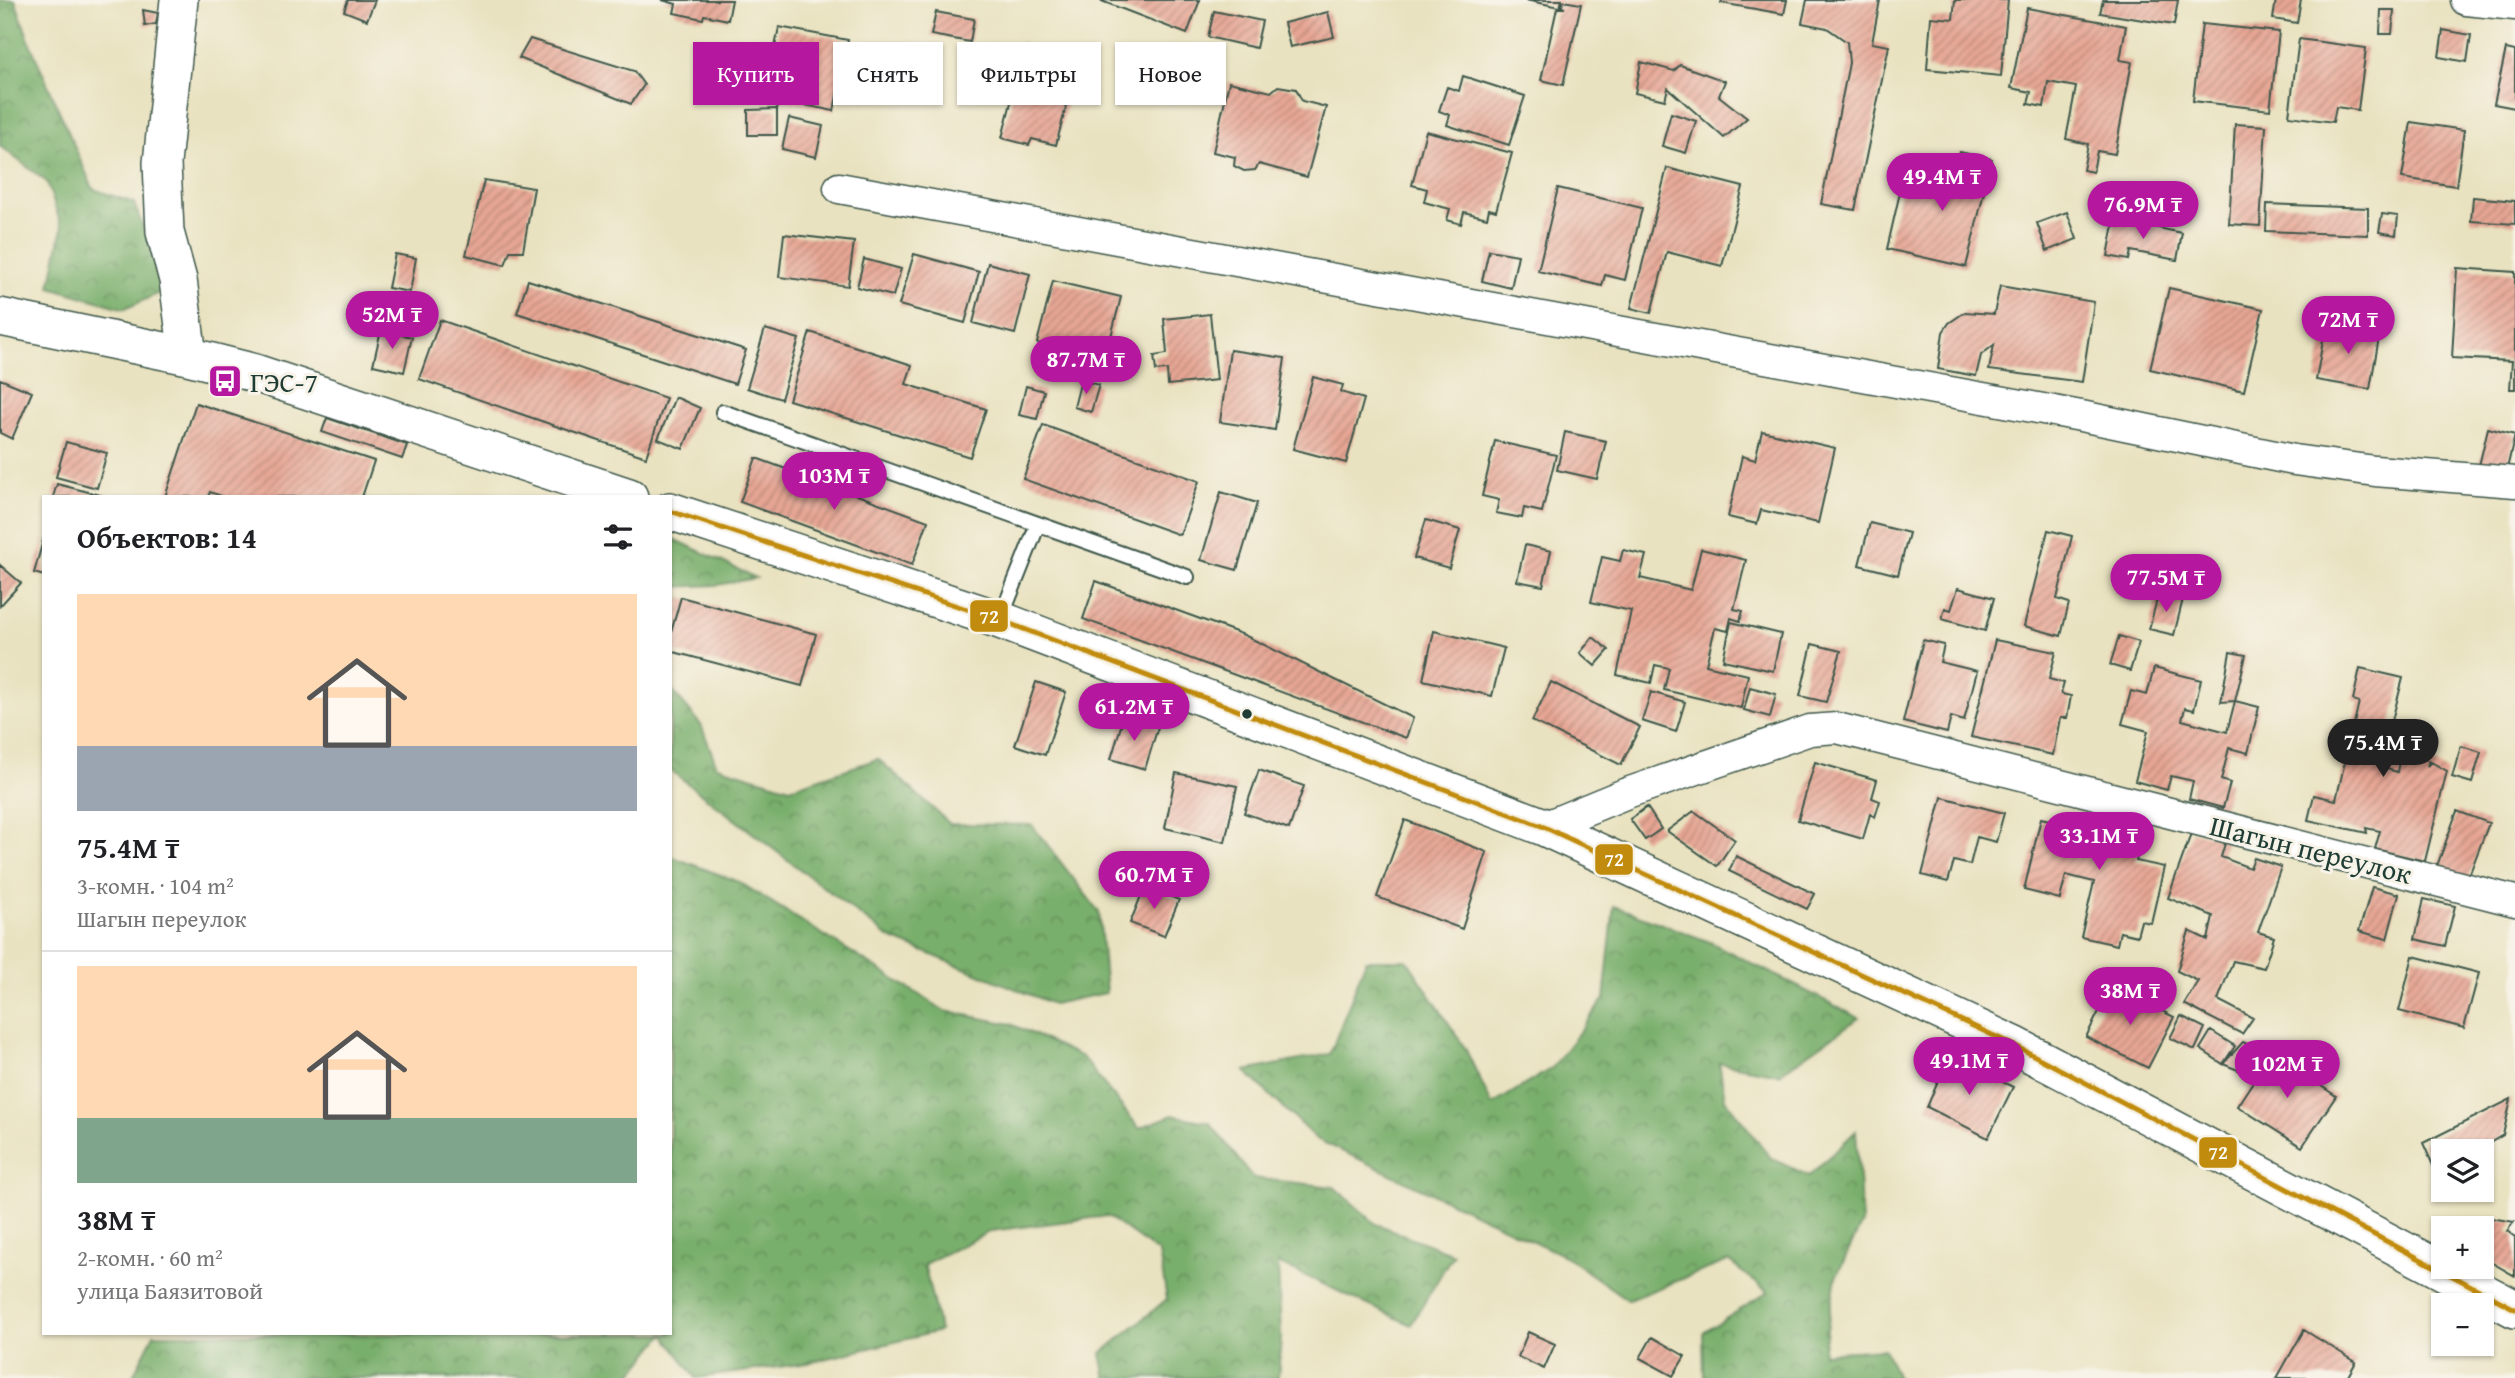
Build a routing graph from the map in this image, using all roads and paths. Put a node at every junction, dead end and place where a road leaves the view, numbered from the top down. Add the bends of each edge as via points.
1 (179, 0) edge
2 (2466, 0) edge
3 (2515, 5) edge
4 (839, 188) dead end
5 (0, 317) edge
6 (188, 356) junction
7 (723, 412) dead end
8 (2515, 482) edge
9 (623, 495) edge
10 (672, 512) edge
11 (1038, 524) junction
12 (1187, 577) dead end
13 (1000, 620) junction
14 (1544, 827) junction
15 (2515, 901) edge
16 (2515, 1309) edge

1 - 6 street via 163,177 165,232 178,280
2 - 3 street
4 - 8 street via 2081,415 2294,460
5 - 6 street
6 - 9 street via 256,373
7 - 11 lane
10 - 13 street
11 - 12 lane
11 - 13 lane
13 - 14 street
14 - 15 street, Шагын переулок via 1627,793 1810,730 1837,728
14 - 16 street via 2016,1046

